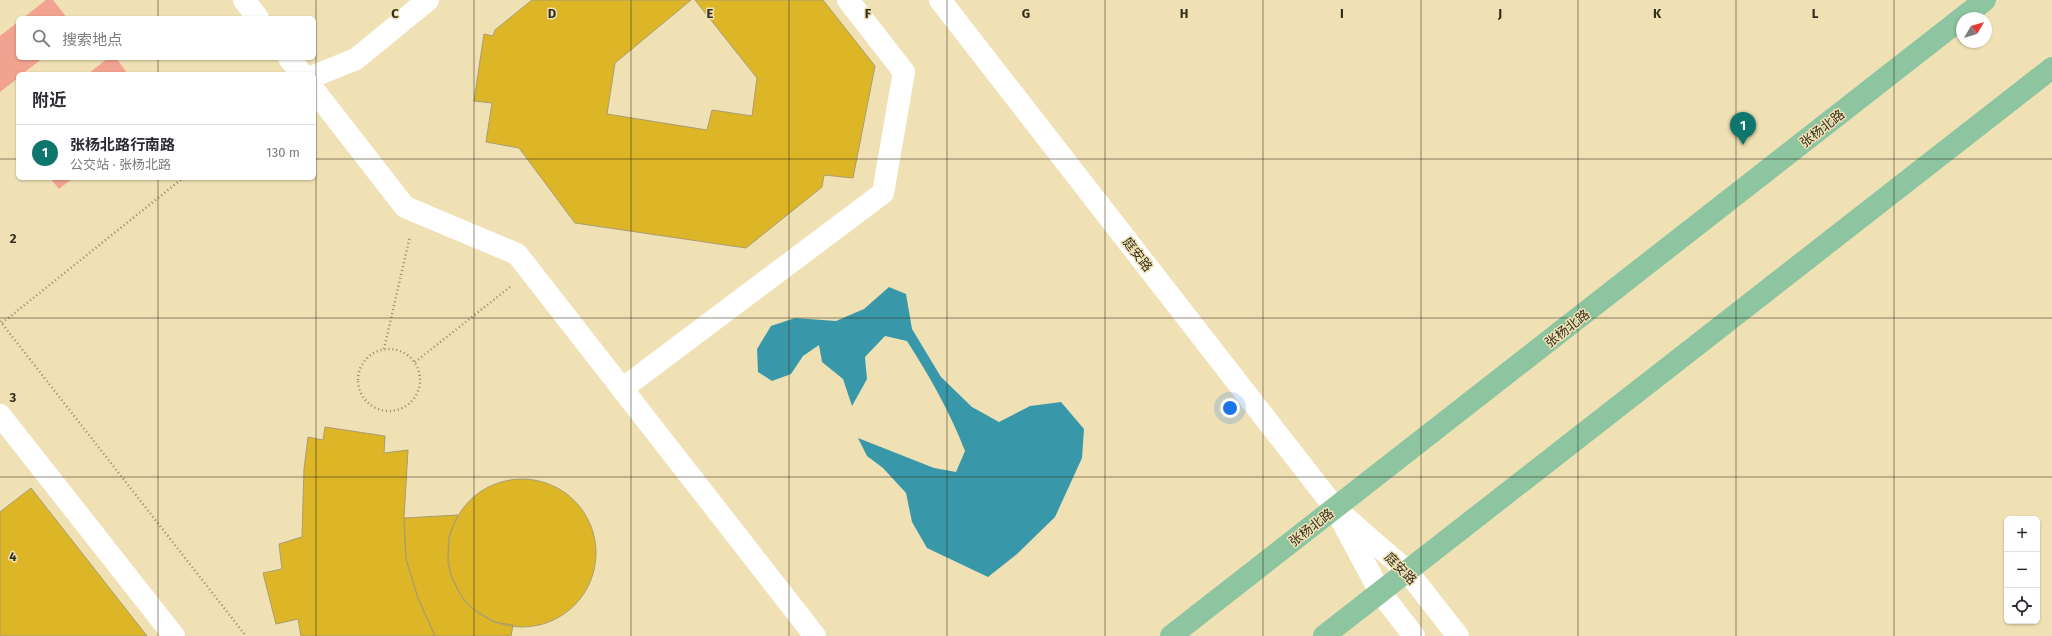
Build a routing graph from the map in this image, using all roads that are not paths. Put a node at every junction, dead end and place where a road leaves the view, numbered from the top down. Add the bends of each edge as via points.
1 (244, 0) edge
2 (428, 0) edge
3 (848, 0) edge
4 (940, 0) edge
5 (1985, 0) edge
6 (1970, 12) edge
7 (256, 16) edge
8 (1956, 23) edge
9 (291, 60) edge
10 (2052, 68) edge
11 (300, 72) edge
12 (316, 75) edge
13 (316, 93) edge
14 (622, 389) junction
15 (0, 415) edge
16 (1335, 508) junction
17 (1408, 570) junction
18 (1380, 592) junction
19 (174, 636) edge
20 (815, 636) edge
21 (1171, 636) edge
22 (1324, 636) edge
23 (1414, 636) edge
24 (1458, 636) edge

1 - 7 street
2 - 12 street via 356,59
3 - 14 street via 904,72 883,193
4 - 16 street, 庭安路
5 - 6 main road, 张杨北路
8 - 16 main road, 张杨北路
9 - 11 street
10 - 17 main road
13 - 14 street via 405,207 517,254
14 - 20 street
15 - 19 street
16 - 17 street, 庭安路
16 - 18 street, 庭安路
16 - 21 main road, 张杨北路
17 - 18 main road
17 - 24 street, 庭安路
18 - 22 main road
18 - 23 street, 庭安路

